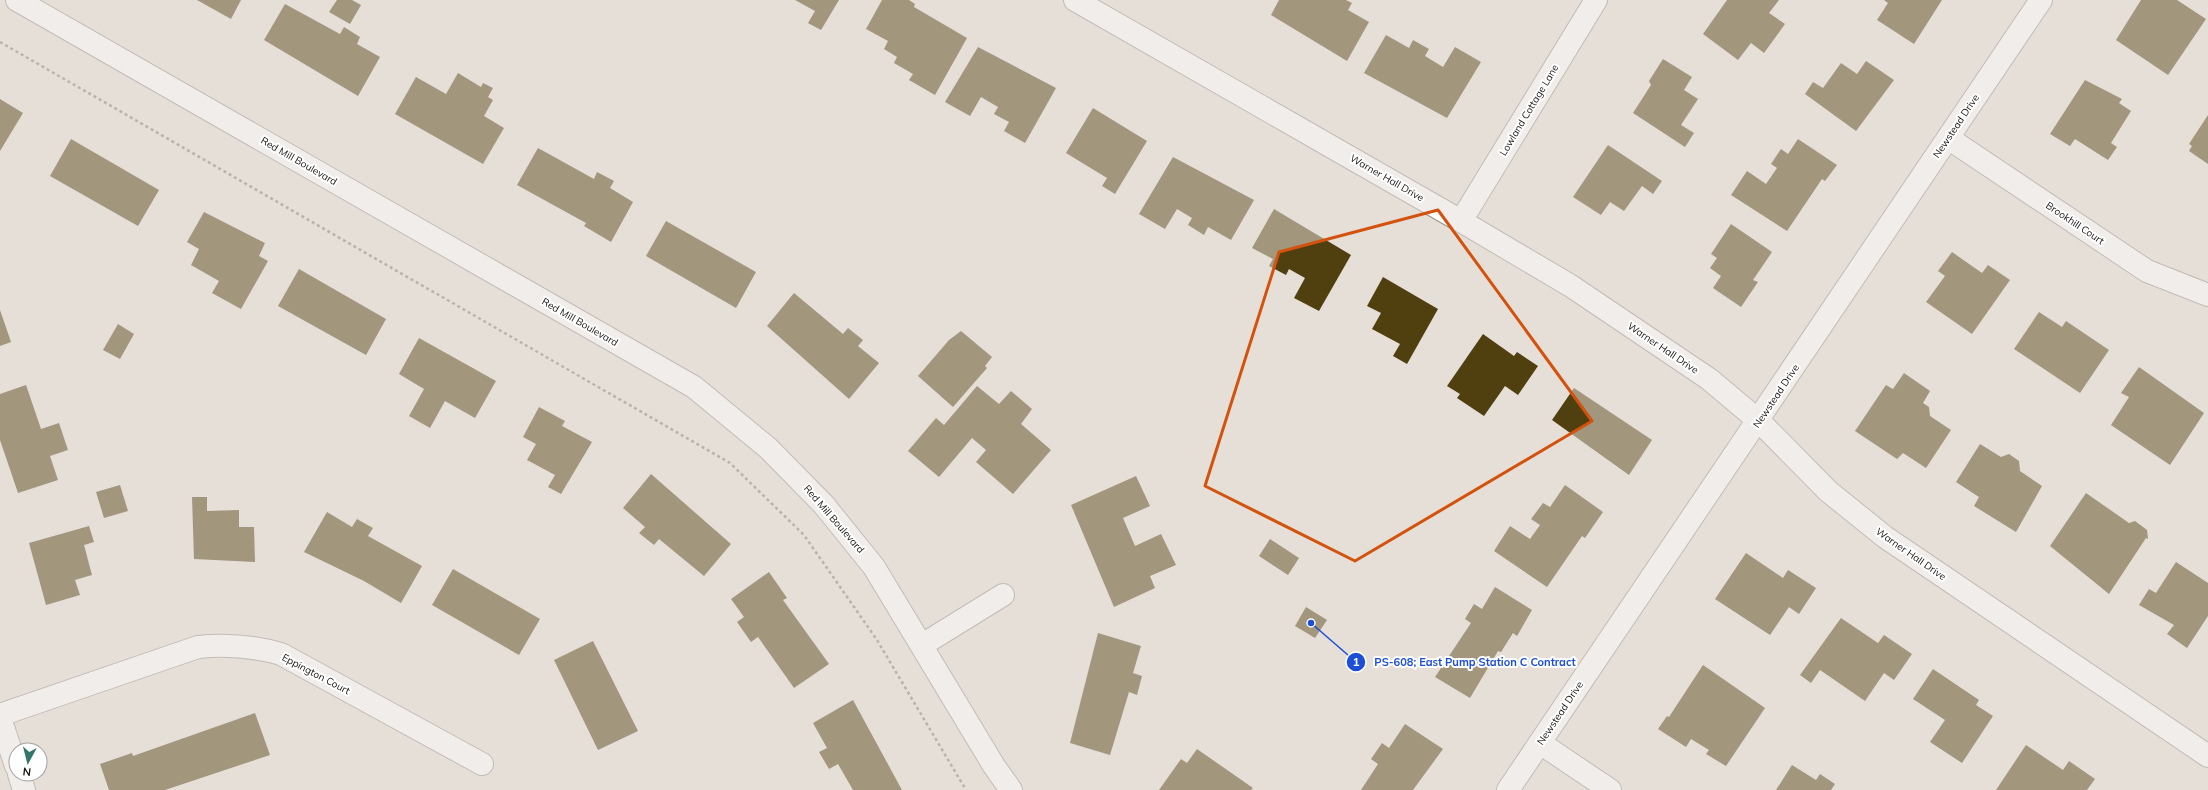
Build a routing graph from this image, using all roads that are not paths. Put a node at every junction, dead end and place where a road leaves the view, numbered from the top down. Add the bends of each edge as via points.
1 (17, 0) edge
2 (1075, 0) edge
3 (1596, 0) edge
4 (2041, 0) edge
5 (1948, 138) junction
6 (1461, 221) junction
7 (2208, 295) edge
8 (1759, 420) junction
9 (1003, 595) dead end
10 (922, 645) junction
11 (0, 715) edge
12 (0, 718) edge
13 (8, 742) edge
14 (1540, 743) junction
15 (2208, 756) edge
16 (482, 764) dead end
17 (1011, 790) edge
18 (1508, 790) edge
19 (1610, 790) edge

1 - 10 street, Red Mill Boulevard via 694,387 768,448 824,505 874,567
2 - 6 street, Warner Hall Drive
3 - 6 street, Lowland Cottage Lane
4 - 5 street, Newstead Drive
5 - 7 street, Brookhill Court via 2147,271
5 - 8 street, Newstead Drive
6 - 8 street, Warner Hall Drive via 1571,286 1709,379
8 - 14 street, Newstead Drive
8 - 15 street, Warner Hall Drive via 1828,491 1884,537
9 - 10 street
10 - 17 street, Red Mill Boulevard
11 - 16 street, Eppington Court via 198,647 224,644 256,647 281,654
12 - 13 street
14 - 18 street, Newstead Drive
14 - 19 street

